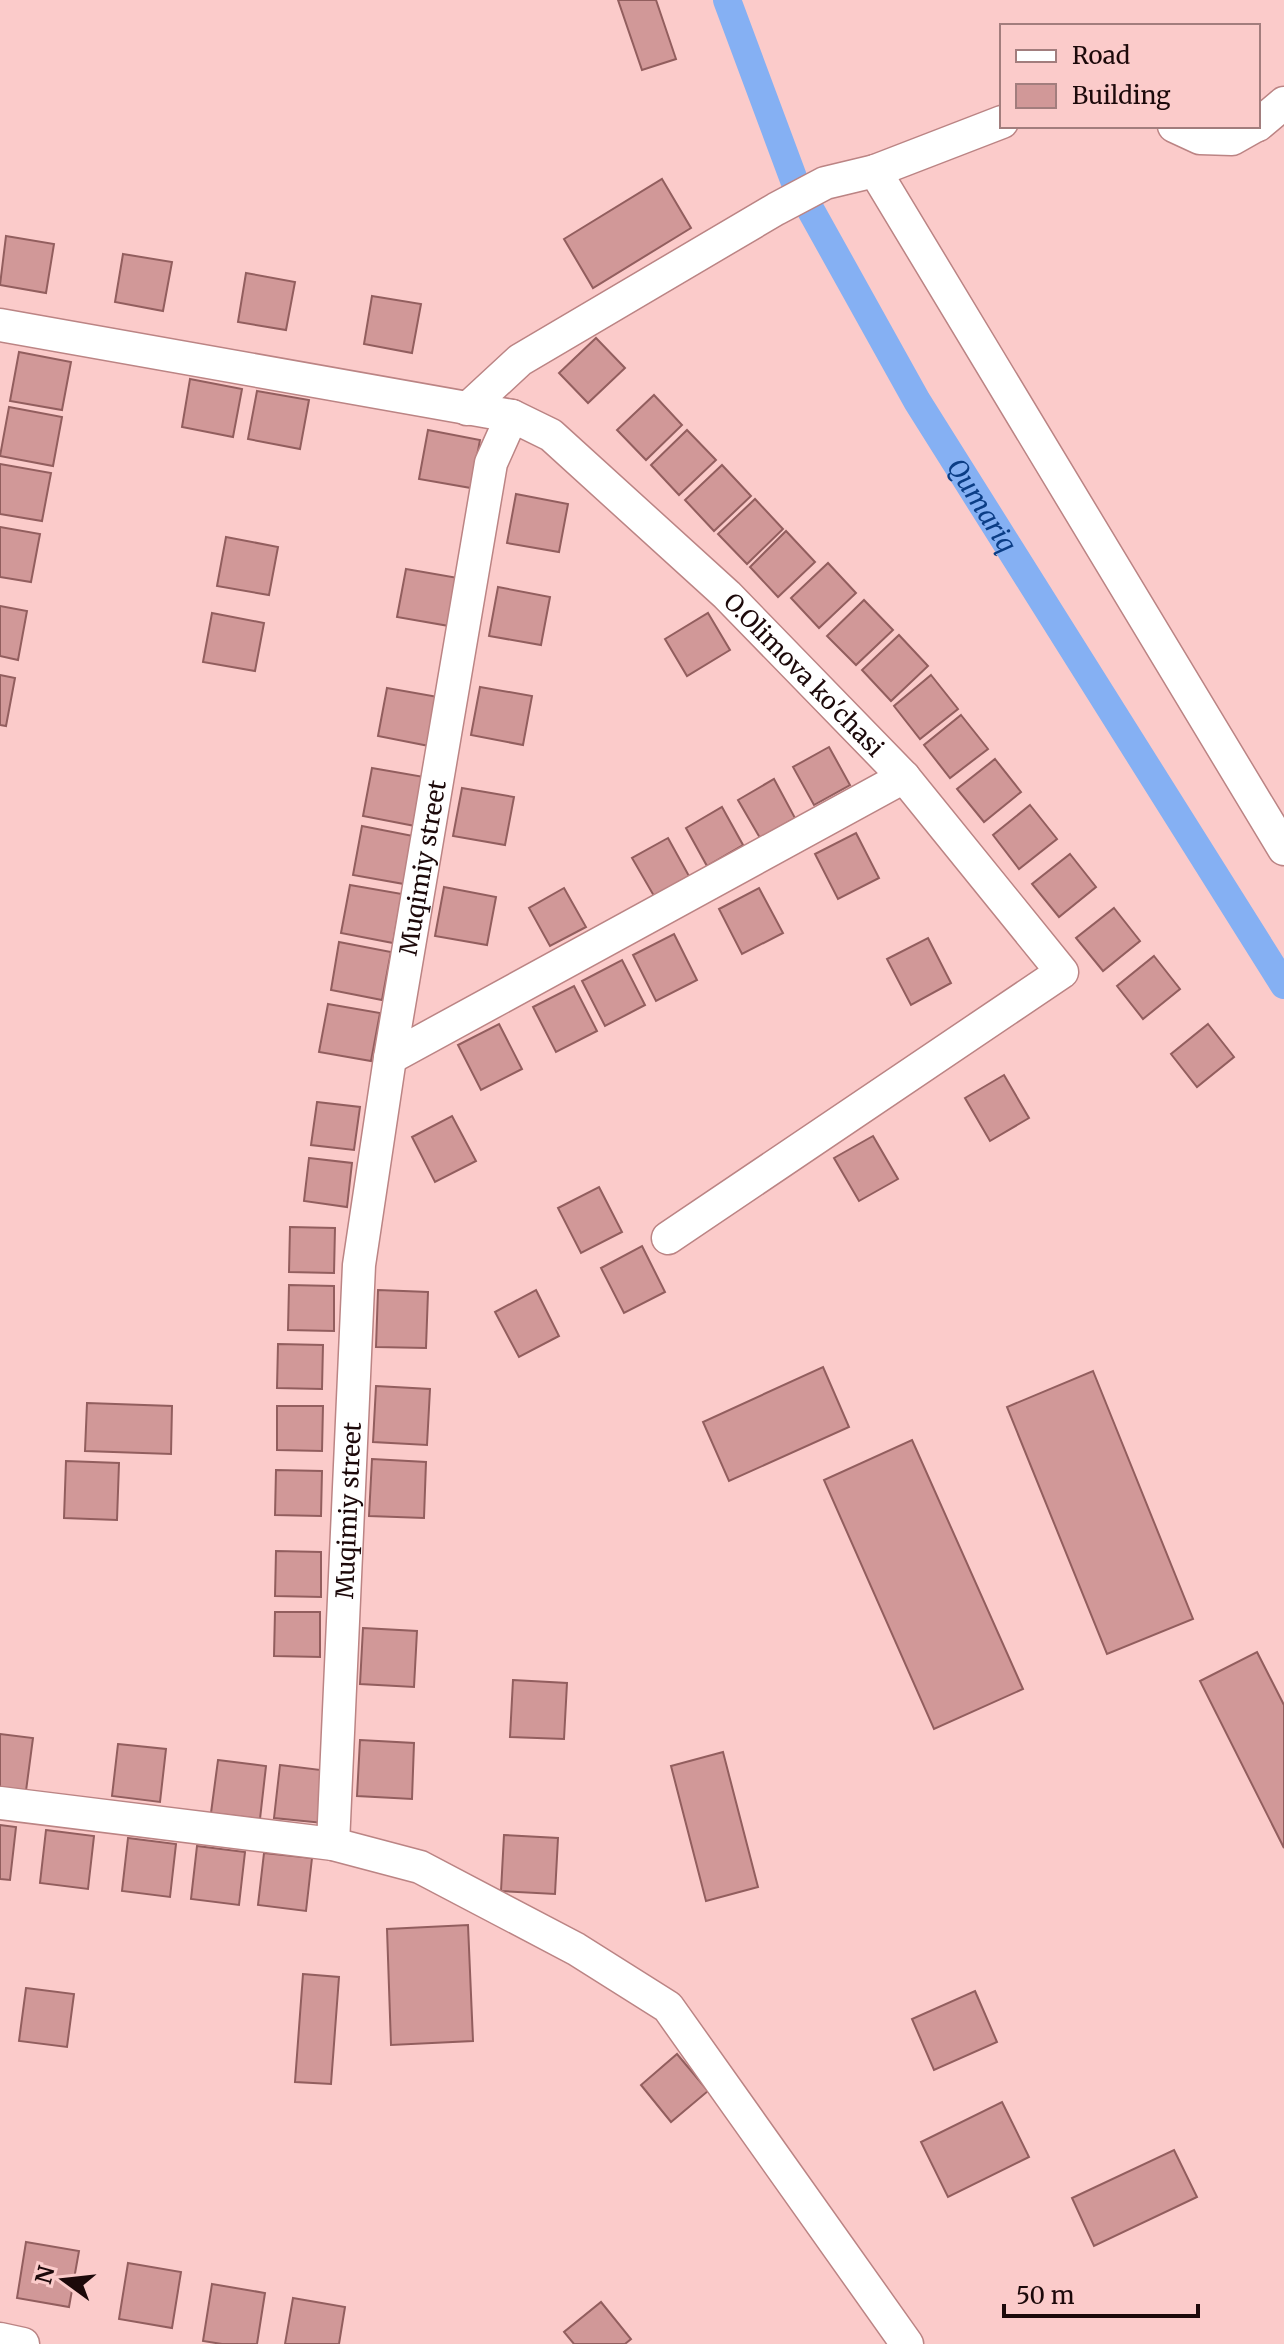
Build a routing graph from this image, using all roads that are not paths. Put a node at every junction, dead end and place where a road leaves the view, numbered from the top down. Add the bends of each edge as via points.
1 (1284, 103) edge
2 (1000, 123) edge
3 (1260, 123) edge
4 (1178, 128) edge
5 (1252, 128) edge
6 (875, 171) junction
7 (0, 325) edge
8 (467, 409) junction
9 (512, 416) junction
10 (904, 777) junction
11 (1284, 849) edge
12 (390, 1058) junction
13 (668, 1238) dead end
14 (0, 1803) edge
15 (333, 1844) junction
16 (0, 2339) edge
17 (23, 2344) edge
18 (907, 2344) edge

1 - 3 street
2 - 6 street
4 - 5 street via 1200,138 1232,139
6 - 8 street via 825,183 776,209 520,360
6 - 11 street
7 - 8 street
8 - 9 street
9 - 10 street, O.Olimova ko'chasi via 551,435 727,595
9 - 12 street, Muqimiy street via 491,463
10 - 12 street
10 - 13 street, O.Olimova ko'chasi via 1062,972
12 - 15 street, Muqimiy street via 359,1265
14 - 15 street
15 - 18 street via 420,1867 576,1949 668,2007
16 - 17 street

